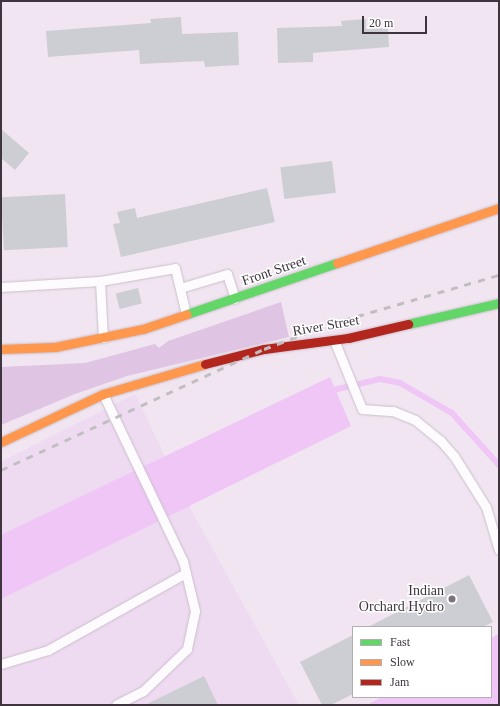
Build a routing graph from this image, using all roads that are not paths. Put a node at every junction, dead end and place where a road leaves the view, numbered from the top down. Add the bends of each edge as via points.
1 (499, 208) edge
2 (100, 281) junction
3 (1, 287) edge
4 (180, 288) junction
5 (234, 299) junction
6 (499, 303) edge
7 (186, 314) junction
8 (103, 338) junction
9 (334, 340) junction
10 (1, 349) edge
11 (103, 394) junction
12 (1, 442) edge
13 (499, 550) edge
14 (186, 573) junction
15 (1, 664) edge
16 (116, 705) edge

1 - 5 main road, Front Street
2 - 3 lane
2 - 4 lane via 176,268
2 - 8 lane
4 - 5 lane via 227,274
4 - 7 lane
5 - 7 main road, Front Street
6 - 9 main road, River Street
7 - 8 main road, Front Street via 143,329
8 - 10 main road, Front Street via 54,347
9 - 11 main road, River Street via 264,349 158,376
9 - 13 lane via 362,409 393,411 415,420 440,440 469,475 486,507
11 - 12 main road
11 - 14 lane via 167,526
14 - 15 lane via 48,650
14 - 16 lane via 195,611 187,649 143,691

